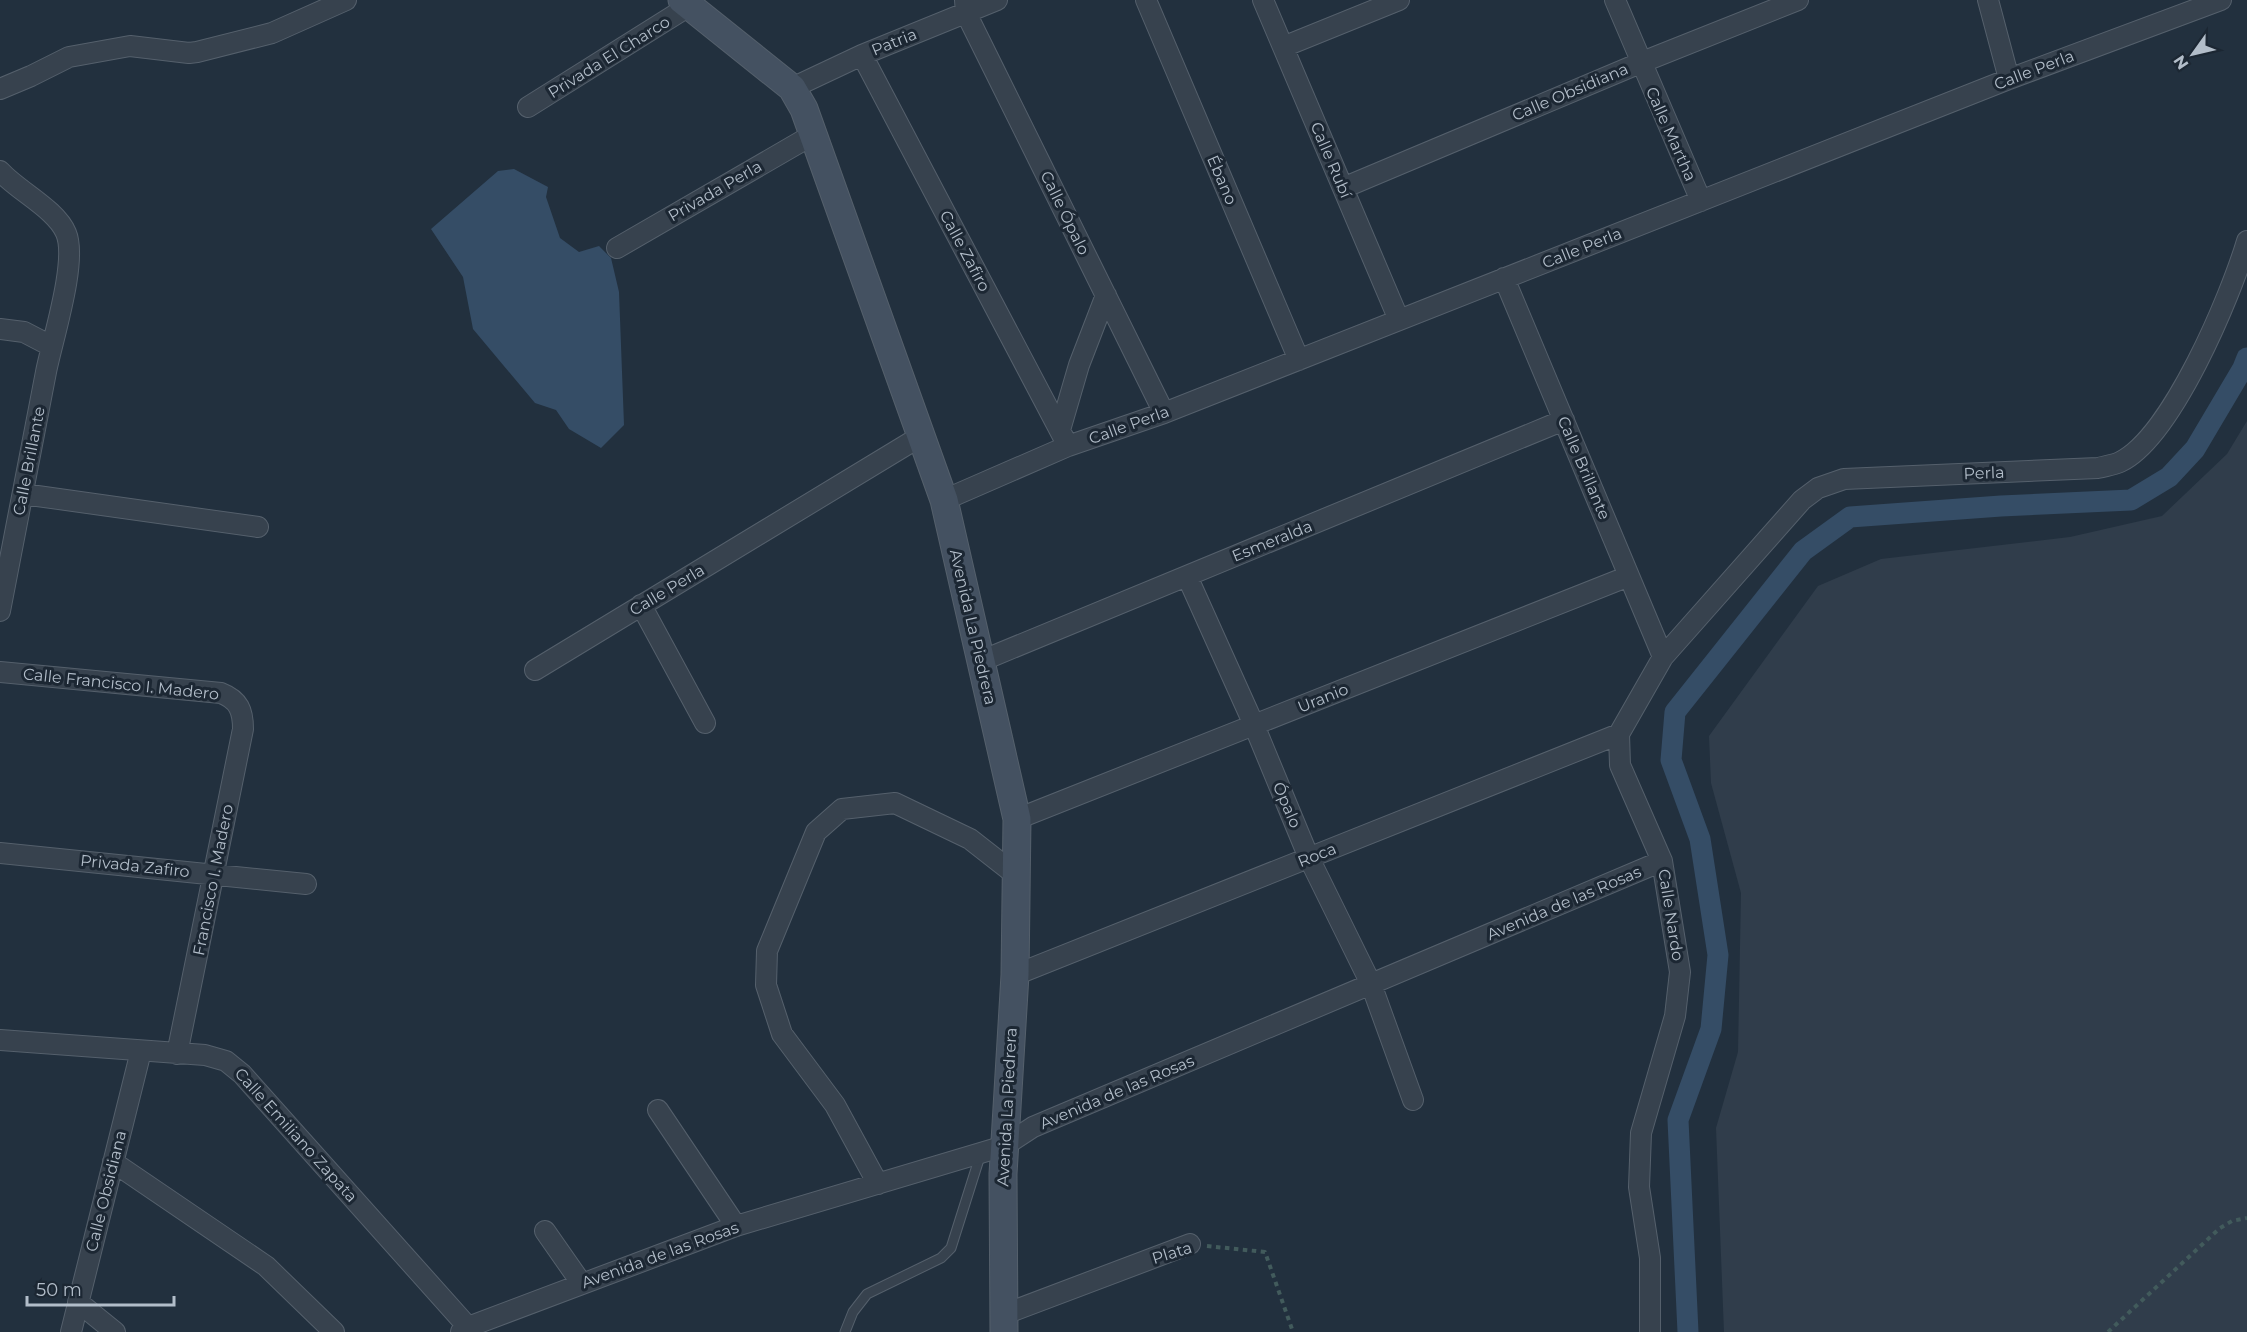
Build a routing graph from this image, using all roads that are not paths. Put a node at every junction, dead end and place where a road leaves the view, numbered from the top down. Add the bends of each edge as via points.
1 (346, 0) edge
2 (997, 0) edge
3 (1146, 0) edge
4 (1263, 0) edge
5 (1399, 0) edge
6 (1615, 0) edge
7 (1798, 0) edge
8 (1988, 0) edge
9 (2221, 0) edge
10 (685, 3) edge
11 (965, 6) edge
12 (1283, 47) junction
13 (862, 55) junction
14 (1640, 63) junction
15 (2009, 79) junction
16 (792, 88) junction
17 (0, 89) edge
18 (528, 107) dead end
19 (814, 134) junction
20 (0, 171) edge
21 (1343, 188) junction
22 (1701, 201) junction
23 (2247, 241) edge
24 (617, 248) dead end
25 (1504, 278) junction
26 (1106, 295) junction
27 (1399, 320) junction
28 (0, 329) edge
29 (51, 346) junction
30 (1299, 360) junction
31 (1164, 413) junction
32 (1564, 420) junction
33 (921, 436) junction
34 (1064, 438) junction
35 (23, 494) junction
36 (944, 500) junction
37 (258, 527) dead end
38 (1186, 576) junction
39 (1629, 576) junction
40 (641, 605) junction
41 (0, 611) edge
42 (1663, 657) junction
43 (981, 662) junction
44 (535, 670) dead end
45 (0, 672) edge
46 (239, 705) joint
47 (705, 723) dead end
48 (1254, 725) junction
49 (1619, 734) junction
50 (1017, 819) junction
51 (0, 853) edge
52 (1310, 858) junction
53 (1662, 861) junction
54 (214, 874) junction
55 (1016, 876) junction
56 (306, 884) dead end
57 (1015, 975) junction
58 (1371, 984) junction
59 (0, 1040) edge
60 (141, 1051) junction
61 (177, 1054) junction
62 (1413, 1100) dead end
63 (658, 1110) dead end
64 (992, 1149) junction
65 (113, 1162) junction
66 (878, 1184) junction
67 (736, 1226) junction
68 (545, 1231) dead end
69 (1190, 1244) road end
70 (582, 1284) junction
71 (78, 1302) junction
72 (1004, 1323) edge
73 (464, 1329) edge
74 (71, 1332) edge
75 (115, 1332) edge
76 (334, 1332) edge
77 (845, 1332) edge
78 (1650, 1332) edge

1 - 17 street via 272,33 197,52 130,46 69,57
2 - 11 street, Patria
3 - 30 street, Ébano
4 - 12 street, Calle Rubí
5 - 12 street
6 - 14 street, Calle Martha
7 - 14 street, Calle Obsidiana
8 - 15 street
9 - 15 street, Calle Perla
10 - 16 street, Avenida La Piedrera
10 - 18 street, Privada El Charco
11 - 13 street, Patria
11 - 26 street, Calle Ópalo
12 - 21 street, Calle Rubí
13 - 16 street, Patria
13 - 34 street, Calle Zafiro
14 - 21 street, Calle Obsidiana
14 - 22 street, Calle Martha
15 - 22 street, Calle Perla
16 - 19 street, Avenida La Piedrera
19 - 24 street, Privada Perla
19 - 33 street, Avenida La Piedrera
20 - 29 street via 51,214 69,240 65,286
21 - 27 street, Calle Rubí
22 - 25 street, Calle Perla
23 - 42 street, Perla via 2192,375 2158,427 2131,455 2098,468 1844,478 1818,488 1802,500
25 - 27 street, Calle Perla
25 - 32 street, Calle Brillante
26 - 31 street, Calle Ópalo
26 - 34 street via 1079,365
27 - 30 street, Calle Perla
28 - 29 street via 24,332
29 - 35 street, Calle Brillante
30 - 31 street, Calle Perla
31 - 34 street, Calle Perla
32 - 38 street, Esmeralda
32 - 39 street, Calle Brillante
33 - 36 street, Avenida La Piedrera
33 - 40 street, Calle Perla
34 - 36 street, Calle Perla
35 - 37 street
35 - 41 street, Calle Brillante
36 - 43 street, Avenida La Piedrera
38 - 43 street, Esmeralda
38 - 48 street, Ópalo
39 - 42 street, Calle Brillante
39 - 48 street, Uranio
40 - 44 street, Calle Perla
40 - 47 street
42 - 49 street
43 - 50 street, Avenida La Piedrera
45 - 46 street, Calle Francisco I. Madero via 221,693
46 - 54 street, Francisco I. Madero via 243,729
48 - 50 street, Uranio
48 - 52 street, Ópalo
49 - 52 street, Roca
49 - 53 street, Calle Nardo via 1620,765
50 - 55 street, Avenida La Piedrera
51 - 54 street, Privada Zafiro
52 - 57 street, Roca
52 - 58 street, Ópalo
53 - 58 street, Avenida de las Rosas
53 - 78 street, Calle Nardo via 1680,972 1675,1016 1641,1133 1640,1187 1650,1258
54 - 56 street, Privada Zafiro
54 - 61 street, Francisco I. Madero
55 - 57 street, Avenida La Piedrera
55 - 66 street via 970,839 895,803 842,809 816,832 767,951 766,985 782,1034 835,1105
57 - 64 street, Avenida La Piedrera
58 - 62 street, Ópalo
58 - 64 street, Avenida de las Rosas via 1033,1127
59 - 60 street, Calle Emiliano Zapata
60 - 61 street, Calle Emiliano Zapata
60 - 65 street, Calle Obsidiana
61 - 73 street, Calle Emiliano Zapata via 226,1060 243,1074
63 - 67 street
64 - 66 street, Avenida de las Rosas
64 - 72 street, Avenida La Piedrera
64 - 77 lane via 951,1248 940,1258 867,1294 853,1312
65 - 71 street, Calle Obsidiana
65 - 76 street via 266,1266
66 - 67 street, Avenida de las Rosas
67 - 70 street, Avenida de las Rosas
68 - 70 street
69 - 72 street, Plata
70 - 73 street, Avenida de las Rosas
71 - 74 street, Calle Obsidiana
71 - 75 street

